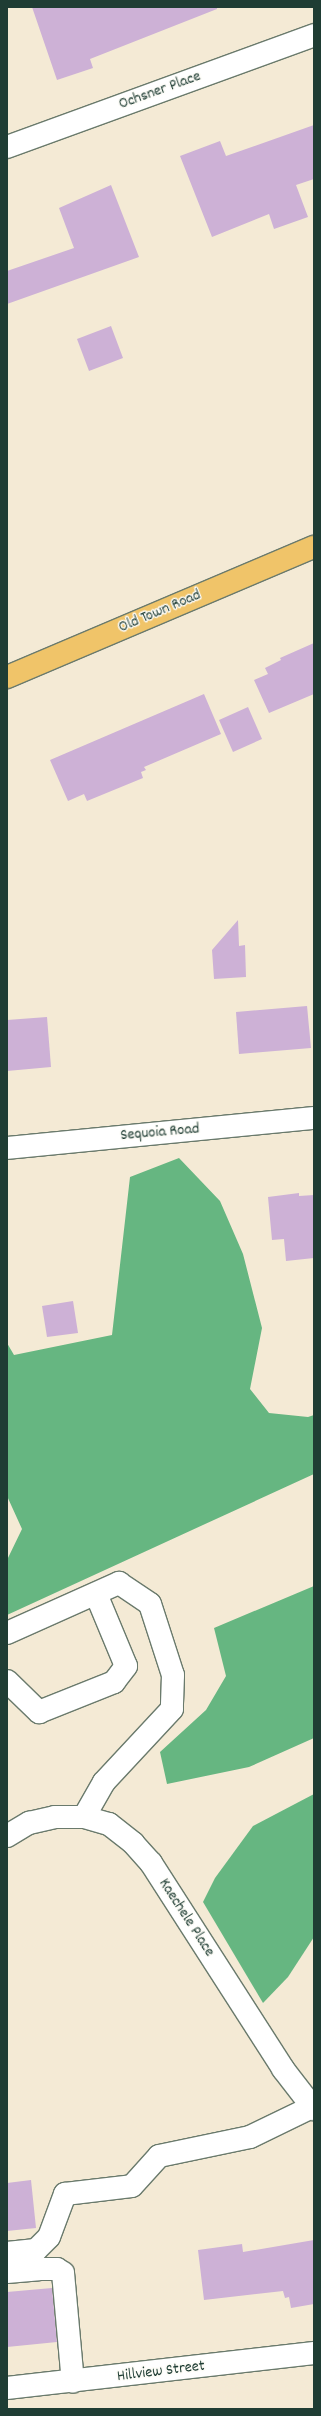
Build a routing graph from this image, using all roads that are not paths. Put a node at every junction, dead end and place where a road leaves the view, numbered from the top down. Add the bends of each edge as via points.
1 (314, 35) edge
2 (7, 147) edge
3 (314, 547) edge
4 (7, 677) edge
5 (314, 1118) edge
6 (7, 1148) edge
7 (96, 1594) junction
8 (7, 1633) edge
9 (7, 1681) edge
10 (84, 1817) junction
11 (7, 1836) edge
12 (313, 2108) edge
13 (7, 2253) edge
14 (7, 2272) edge
15 (314, 2353) edge
16 (73, 2382) junction
17 (7, 2388) edge

1 - 2 street, Ochsner Place
3 - 4 main road, Old Town Road
5 - 6 street, Sequoia Road
7 - 8 street
7 - 9 street via 126,1666 114,1682 39,1712
7 - 10 street via 119,1583 150,1604 173,1675 172,1709 104,1782
10 - 11 street, Kaechele Place via 55,1816 29,1823
10 - 12 street, Kaechele Place via 109,1824 133,1843 151,1863 283,2069
12 - 13 street via 250,2137 159,2156 132,2186 65,2194 49,2237 36,2250
14 - 16 street via 39,2269 63,2273
15 - 16 street, Hillview Street
16 - 17 street, Hillview Street

